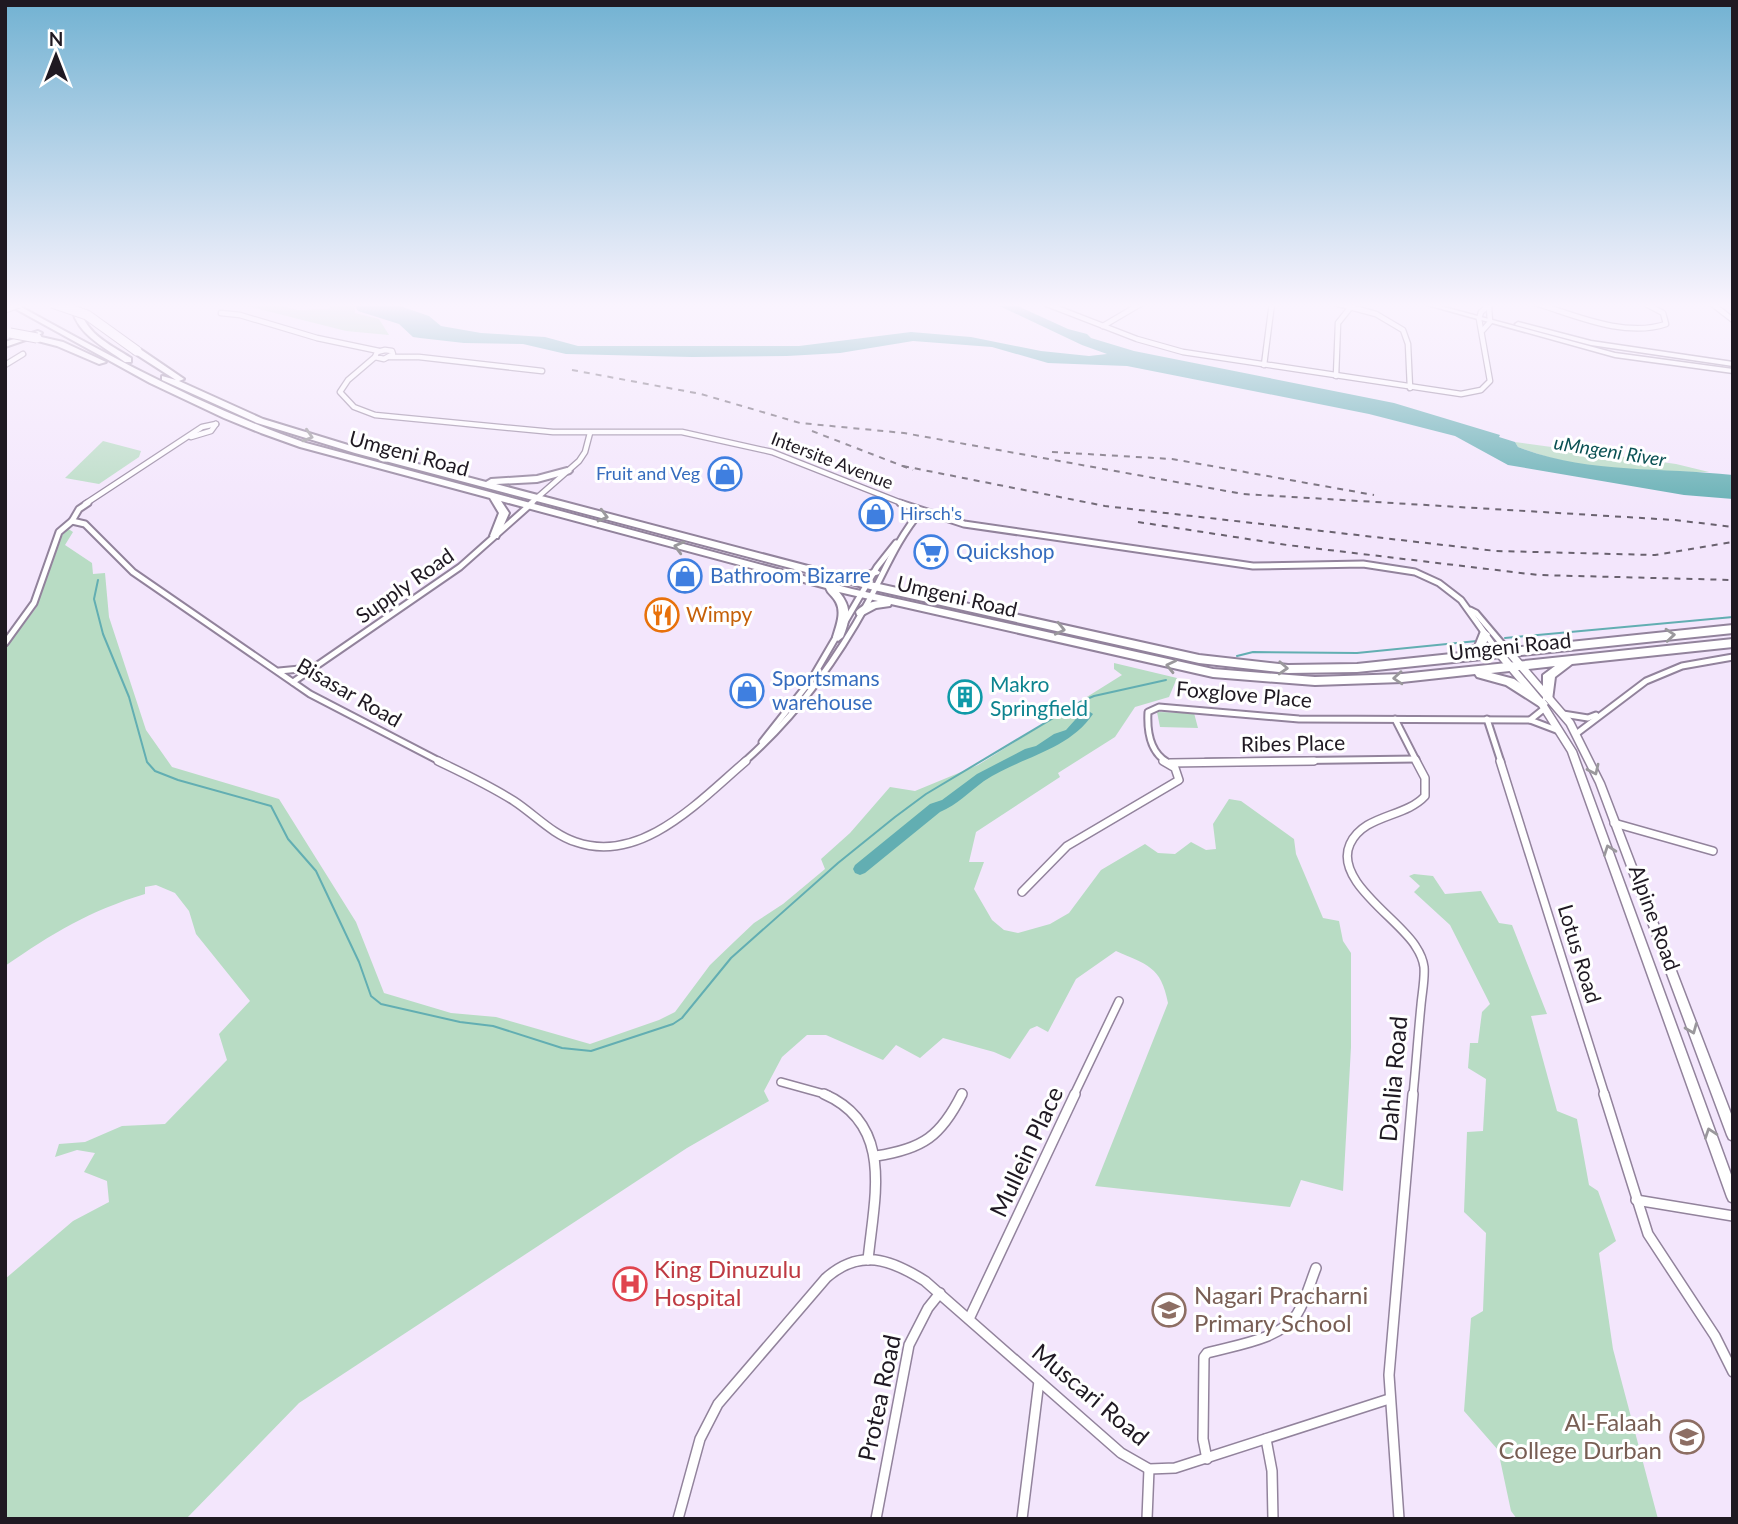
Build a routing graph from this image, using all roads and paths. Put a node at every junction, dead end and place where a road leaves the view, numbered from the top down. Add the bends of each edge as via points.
1 (130, 374) edge
2 (142, 374) edge
3 (157, 374) edge
4 (174, 374) edge
5 (356, 374) edge
6 (1324, 374) edge
7 (1409, 374) edge
8 (1491, 374) edge
9 (1336, 376) joint
10 (155, 382) junction
11 (1410, 388) junction
12 (268, 424) junction
13 (590, 433) junction
14 (185, 439) junction
15 (567, 471) junction
16 (463, 479) junction
17 (494, 497) junction
18 (537, 498) junction
19 (528, 506) junction
20 (921, 510) junction
21 (72, 522) junction
22 (495, 536) junction
23 (898, 542) junction
24 (875, 572) junction
25 (819, 578) junction
26 (868, 591) junction
27 (907, 606) junction
28 (1470, 610) junction
29 (861, 612) junction
30 (1733, 629) edge
31 (1486, 634) junction
32 (838, 638) junction
33 (5, 643) edge
34 (1733, 643) edge
35 (1504, 652) junction
36 (1733, 657) edge
37 (1574, 660) junction
38 (317, 666) junction
39 (1516, 666) junction
40 (1376, 667) junction
41 (277, 671) junction
42 (1465, 672) junction
43 (293, 682) junction
44 (1545, 703) junction
45 (1562, 714) junction
46 (1598, 715) junction
47 (1395, 719) junction
48 (1487, 719) junction
49 (1530, 720) junction
50 (1562, 733) junction
51 (1576, 734) junction
52 (747, 759) junction
53 (1416, 759) junction
54 (1170, 763) junction
55 (1614, 823) junction
56 (1713, 851) dead end
57 (1022, 892) dead end
58 (1679, 997) junction
59 (1119, 1001) dead end
60 (1670, 1018) junction
61 (780, 1082) dead end
62 (962, 1093) dead end
63 (1733, 1135) edge
64 (876, 1156) junction
65 (1733, 1197) edge
66 (1636, 1200) junction
67 (1733, 1216) edge
68 (868, 1260) junction
69 (1315, 1268) dead end
70 (940, 1293) junction
71 (969, 1319) junction
72 (1733, 1372) edge
73 (1039, 1381) junction
74 (1389, 1399) junction
75 (1266, 1439) junction
76 (1207, 1459) junction
77 (1149, 1469) junction
78 (678, 1519) edge
79 (876, 1519) edge
80 (1022, 1519) edge
81 (1147, 1519) edge
82 (1273, 1519) edge
83 (1399, 1519) edge

1 - 10 highway, bridge
2 - 10 highway, Umgeni Road
3 - 12 highway, Umgeni Road
4 - 12 highway
5 - 13 street, Intersite Avenue via 340,392 346,402 366,412
6 - 9 street
7 - 11 street
8 - 11 street via 1485,388 1471,393
9 - 11 street
10 - 17 highway, Umgeni Road via 212,412 271,435
12 -> 16 highway, Umgeni Road
13 - 15 street, Supply Road via 585,452
13 - 20 street, Intersite Avenue via 668,431 754,447
14 - 14 street via 206,425 216,425 208,432
14 - 21 street via 82,506
15 - 16 highway via 505,482
15 - 18 street, Supply Road
16 - 18 highway, Umgeni Road
17 - 19 highway, Umgeni Road
17 - 22 highway via 504,513
18 - 19 street, Supply Road
18 -> 25 highway, Umgeni Road
19 - 22 street, Supply Road
25 -> 19 highway, Umgeni Road
20 - 23 street
20 - 28 street, Intersite Avenue via 984,528 1246,565 1392,566 1439,583
21 - 33 street via 59,532 33,610
21 - 41 street, Bisasar Road via 85,524 132,572
22 - 38 street, Supply Road via 460,567
23 - 24 street
23 - 26 street
24 - 25 highway
24 - 26 street
25 - 26 highway, Umgeni Road
25 - 32 highway via 844,605
26 - 27 highway, Umgeni Road
26 - 29 street
26 - 32 street
26 -> 40 highway, Umgeni Road via 1199,659 1288,668
27 - 29 highway via 874,605
42 -> 27 highway, Umgeni Road via 1357,681 1246,677 1184,668
28 - 31 street, Intersite Avenue
28 - 35 street, Intersite Avenue
29 - 52 street via 799,707
35 -> 30 highway, Umgeni Road
31 - 35 street, Intersite Avenue
31 - 40 highway via 1482,646 1474,650
32 - 52 street via 790,710
34 - 37 highway, Umgeni Road
35 - 39 main road, Alpine Road
35 - 40 highway, Umgeni Road
36 - 46 street via 1655,676
37 - 39 highway, Umgeni Road
37 - 44 highway via 1549,675
38 - 41 street
38 - 43 street, Supply Road
39 - 42 highway, Umgeni Road
39 - 44 main road, Alpine Road
41 - 43 street, Bisasar Road
42 - 44 highway via 1510,682
43 - 52 street, Bisasar Road via 504,796 564,837 590,846 625,845 656,833
44 - 45 main road, Alpine Road
44 - 49 street
44 - 50 main road, Alpine Road
45 - 46 street via 1588,719
45 - 51 main road, Alpine Road
46 - 51 street
47 - 48 street, Foxglove Place
47 - 53 street, Dahlia Road
47 - 54 street, Foxglove Place via 1299,719 1158,706 1148,712 1147,720 1158,757
48 - 49 street, Foxglove Place
48 - 66 street, Lotus Road
49 - 50 street, Foxglove Place
60 -> 50 main road, Alpine Road
51 -> 55 main road, Alpine Road
53 - 54 street, Ribes Place
53 - 74 street, Dahlia Road via 1426,782 1426,796 1358,833 1348,857 1356,881 1412,940 1424,968
54 - 57 street via 1180,775 1176,784 1073,842
55 - 56 street
55 - 58 main road, Alpine Road
58 - 60 main road via 1669,997
58 -> 63 main road, Alpine Road
59 - 71 street, Mullein Place
65 -> 60 main road, Alpine Road
61 - 64 street via 826,1092 846,1106 862,1124
62 - 64 street via 952,1118 935,1137 910,1150
64 - 68 street
66 - 67 street
66 - 72 street, Lotus Road via 1648,1234 1719,1342
68 - 70 street, Muscari Road via 912,1273
68 - 78 street via 842,1264 826,1278 718,1404 700,1439
69 - 76 street via 1289,1324 1204,1357
70 - 71 street, Muscari Road
70 - 79 street, Protea Road via 909,1345
71 - 73 street, Muscari Road
73 - 77 street, Muscari Road via 1121,1452
73 - 80 street
74 - 75 street, Muscari Road
74 - 83 street, Dahlia Road
75 - 76 street, Muscari Road
75 - 82 street
76 - 77 street, Muscari Road
77 - 81 street

